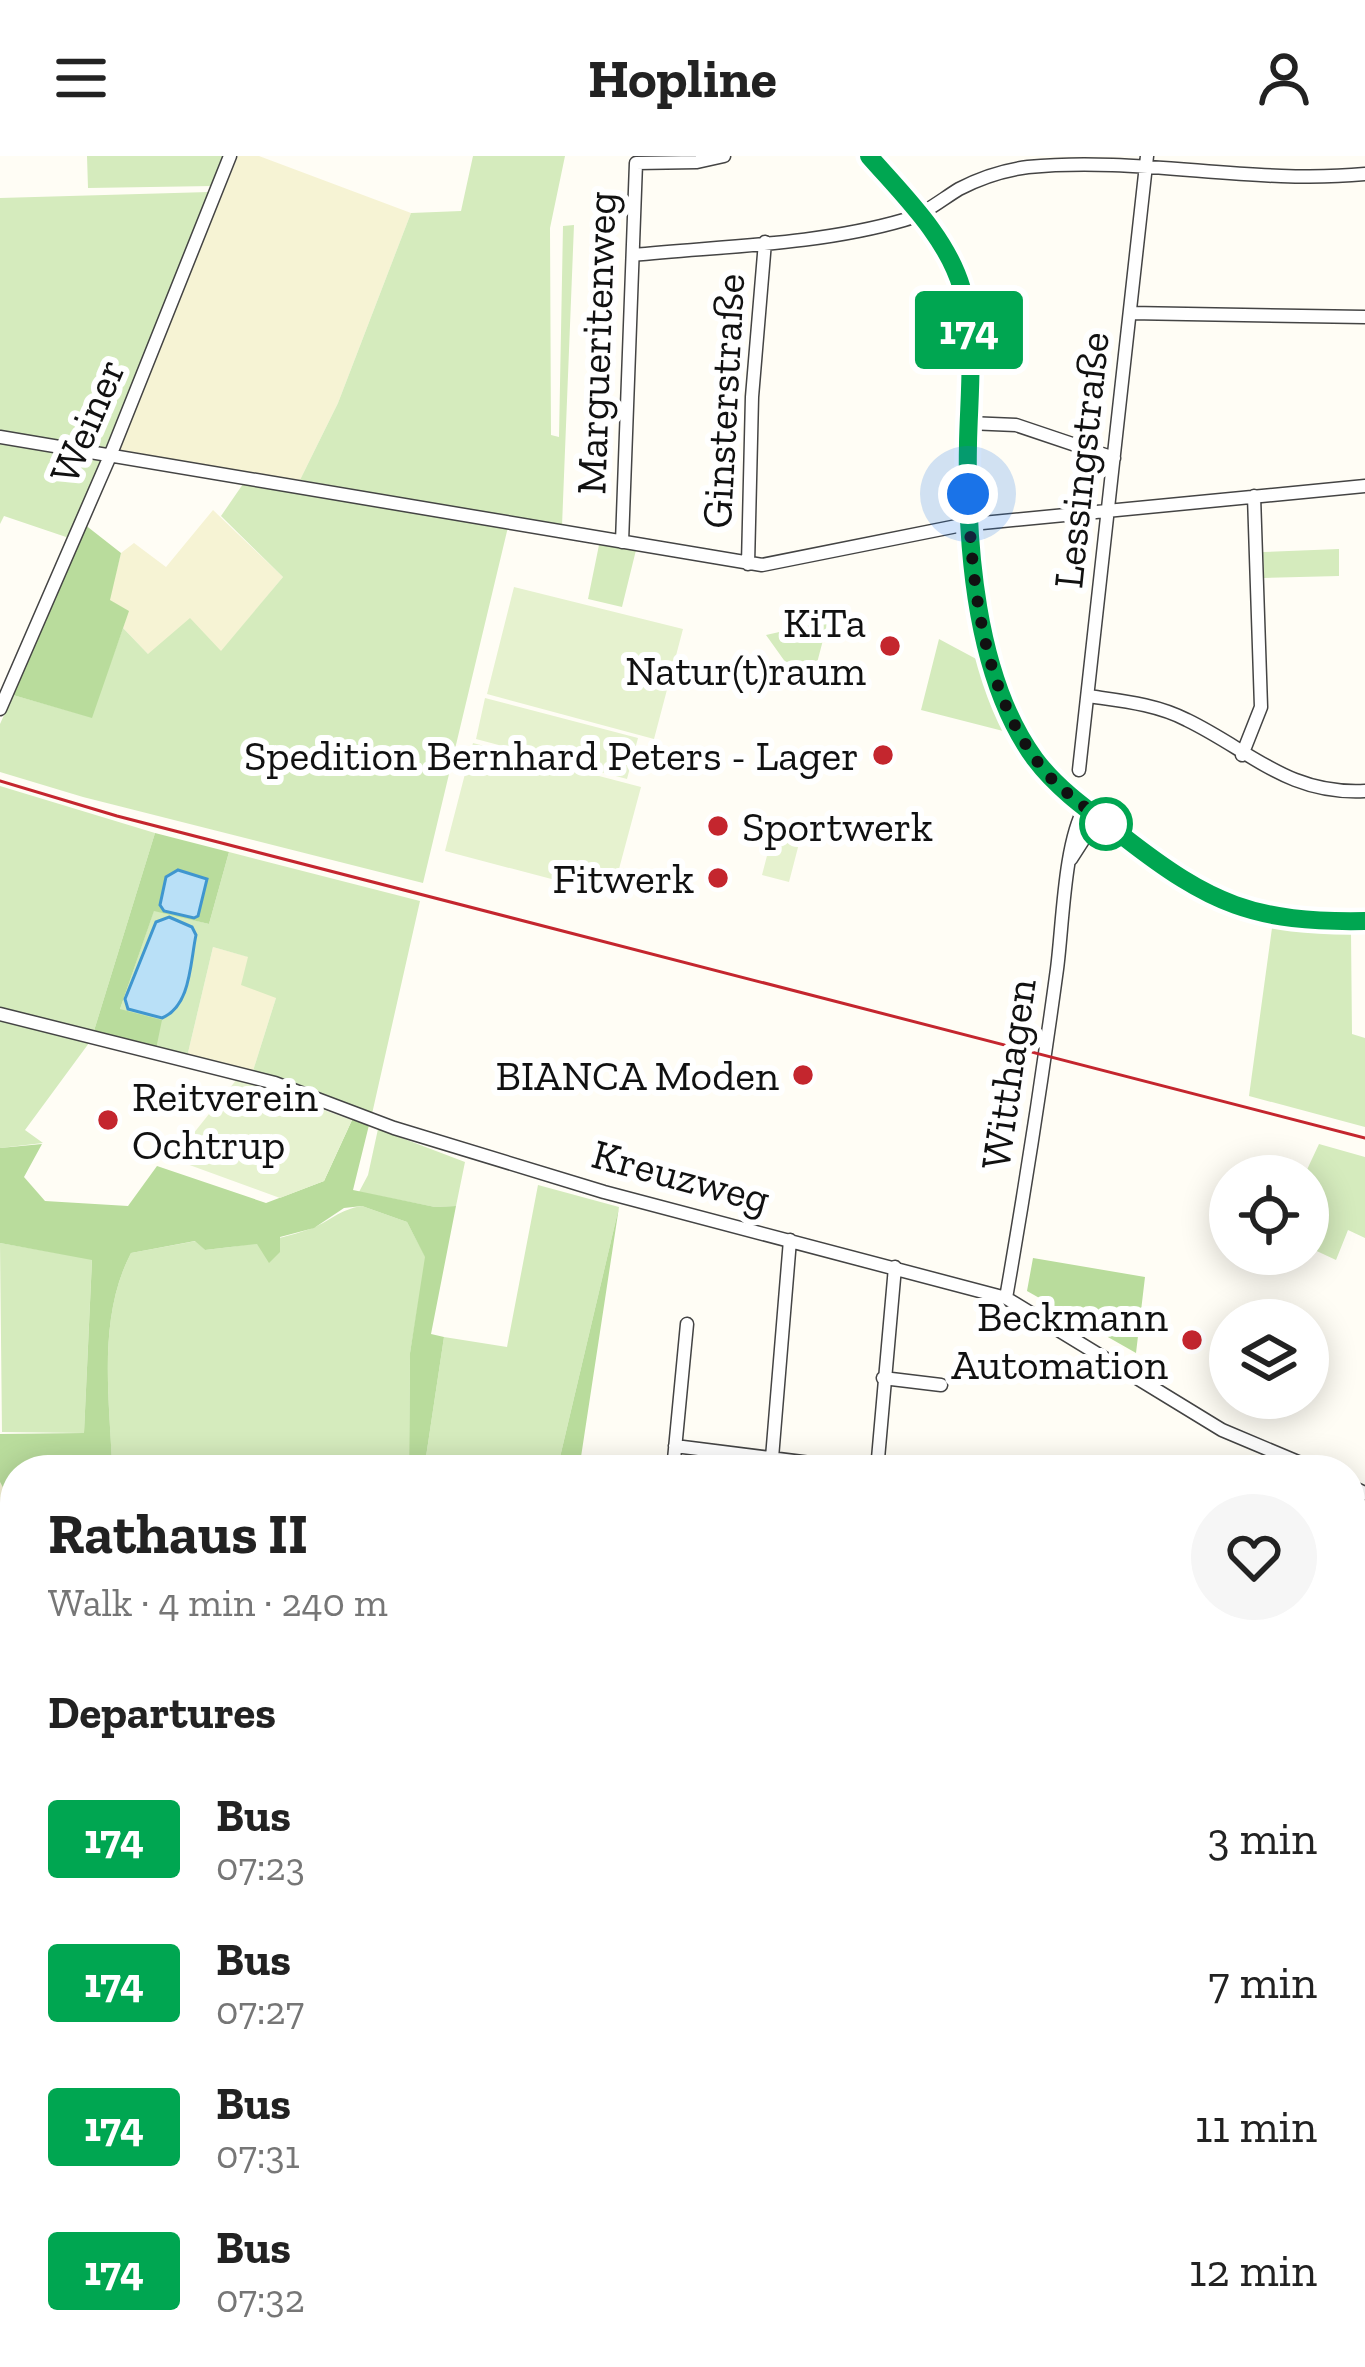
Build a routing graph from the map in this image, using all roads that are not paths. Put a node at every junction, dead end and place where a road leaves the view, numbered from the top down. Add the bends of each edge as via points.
1 (230, 156) edge
2 (724, 156) edge
3 (869, 156) edge
4 (1147, 160) edge
5 (1365, 174) edge
6 (920, 215) junction
7 (765, 242) junction
8 (633, 255) junction
9 (1130, 313) junction
10 (1365, 317) edge
11 (968, 423) junction
12 (0, 437) edge
13 (110, 455) junction
14 (1114, 458) junction
15 (1365, 486) edge
16 (1254, 496) junction
17 (1110, 510) junction
18 (969, 524) junction
19 (622, 542) junction
20 (748, 564) junction
21 (1088, 696) junction
22 (0, 709) edge
23 (1243, 755) junction
24 (1079, 770) dead end
25 (1365, 791) edge
26 (1091, 812) junction
27 (1365, 921) edge
28 (0, 1014) edge
29 (790, 1240) junction
30 (895, 1267) junction
31 (1006, 1298) junction
32 (687, 1324) dead end
33 (883, 1378) junction
34 (941, 1385) dead end
35 (675, 1446) junction
36 (674, 1455) edge
37 (724, 1455) edge
38 (773, 1455) edge
39 (878, 1455) edge
40 (1280, 1455) edge

1 - 13 street, Weiner
2 - 8 street, Margueritenweg via 636,164
3 - 6 main road
4 - 5 street
4 - 6 street via 1028,167 976,182
4 - 9 street, Lessingstraße
6 - 7 street
6 - 11 main road via 963,293
7 - 8 street
7 - 20 street, Ginsterstraße
8 - 19 street, Margueritenweg
9 - 10 street
9 - 14 street, Lessingstraße
11 - 14 street via 1016,425
11 - 18 main road
12 - 13 street
13 - 19 street
13 - 22 street, Weiner
14 - 17 street, Lessingstraße
15 - 16 street
16 - 17 street
16 - 23 street via 1261,707
17 - 18 street
17 - 21 street, Lessingstraße
18 - 20 street
18 - 26 main road via 1004,702 1036,759
19 - 20 street
21 - 23 street via 1154,706
21 - 24 street, Lessingstraße
23 - 25 street via 1308,786
26 - 27 main road via 1183,882 1228,905
26 - 31 street, Witthagen via 1071,860
28 - 29 street, Kreuzweg via 275,1083 423,1137
29 - 30 street, Kreuzweg
29 - 38 street
30 - 31 street, Kreuzweg
30 - 33 street
31 - 40 street, Kreuzweg via 1222,1430
32 - 35 street
33 - 34 street
33 - 39 street
35 - 36 street
35 - 37 street

